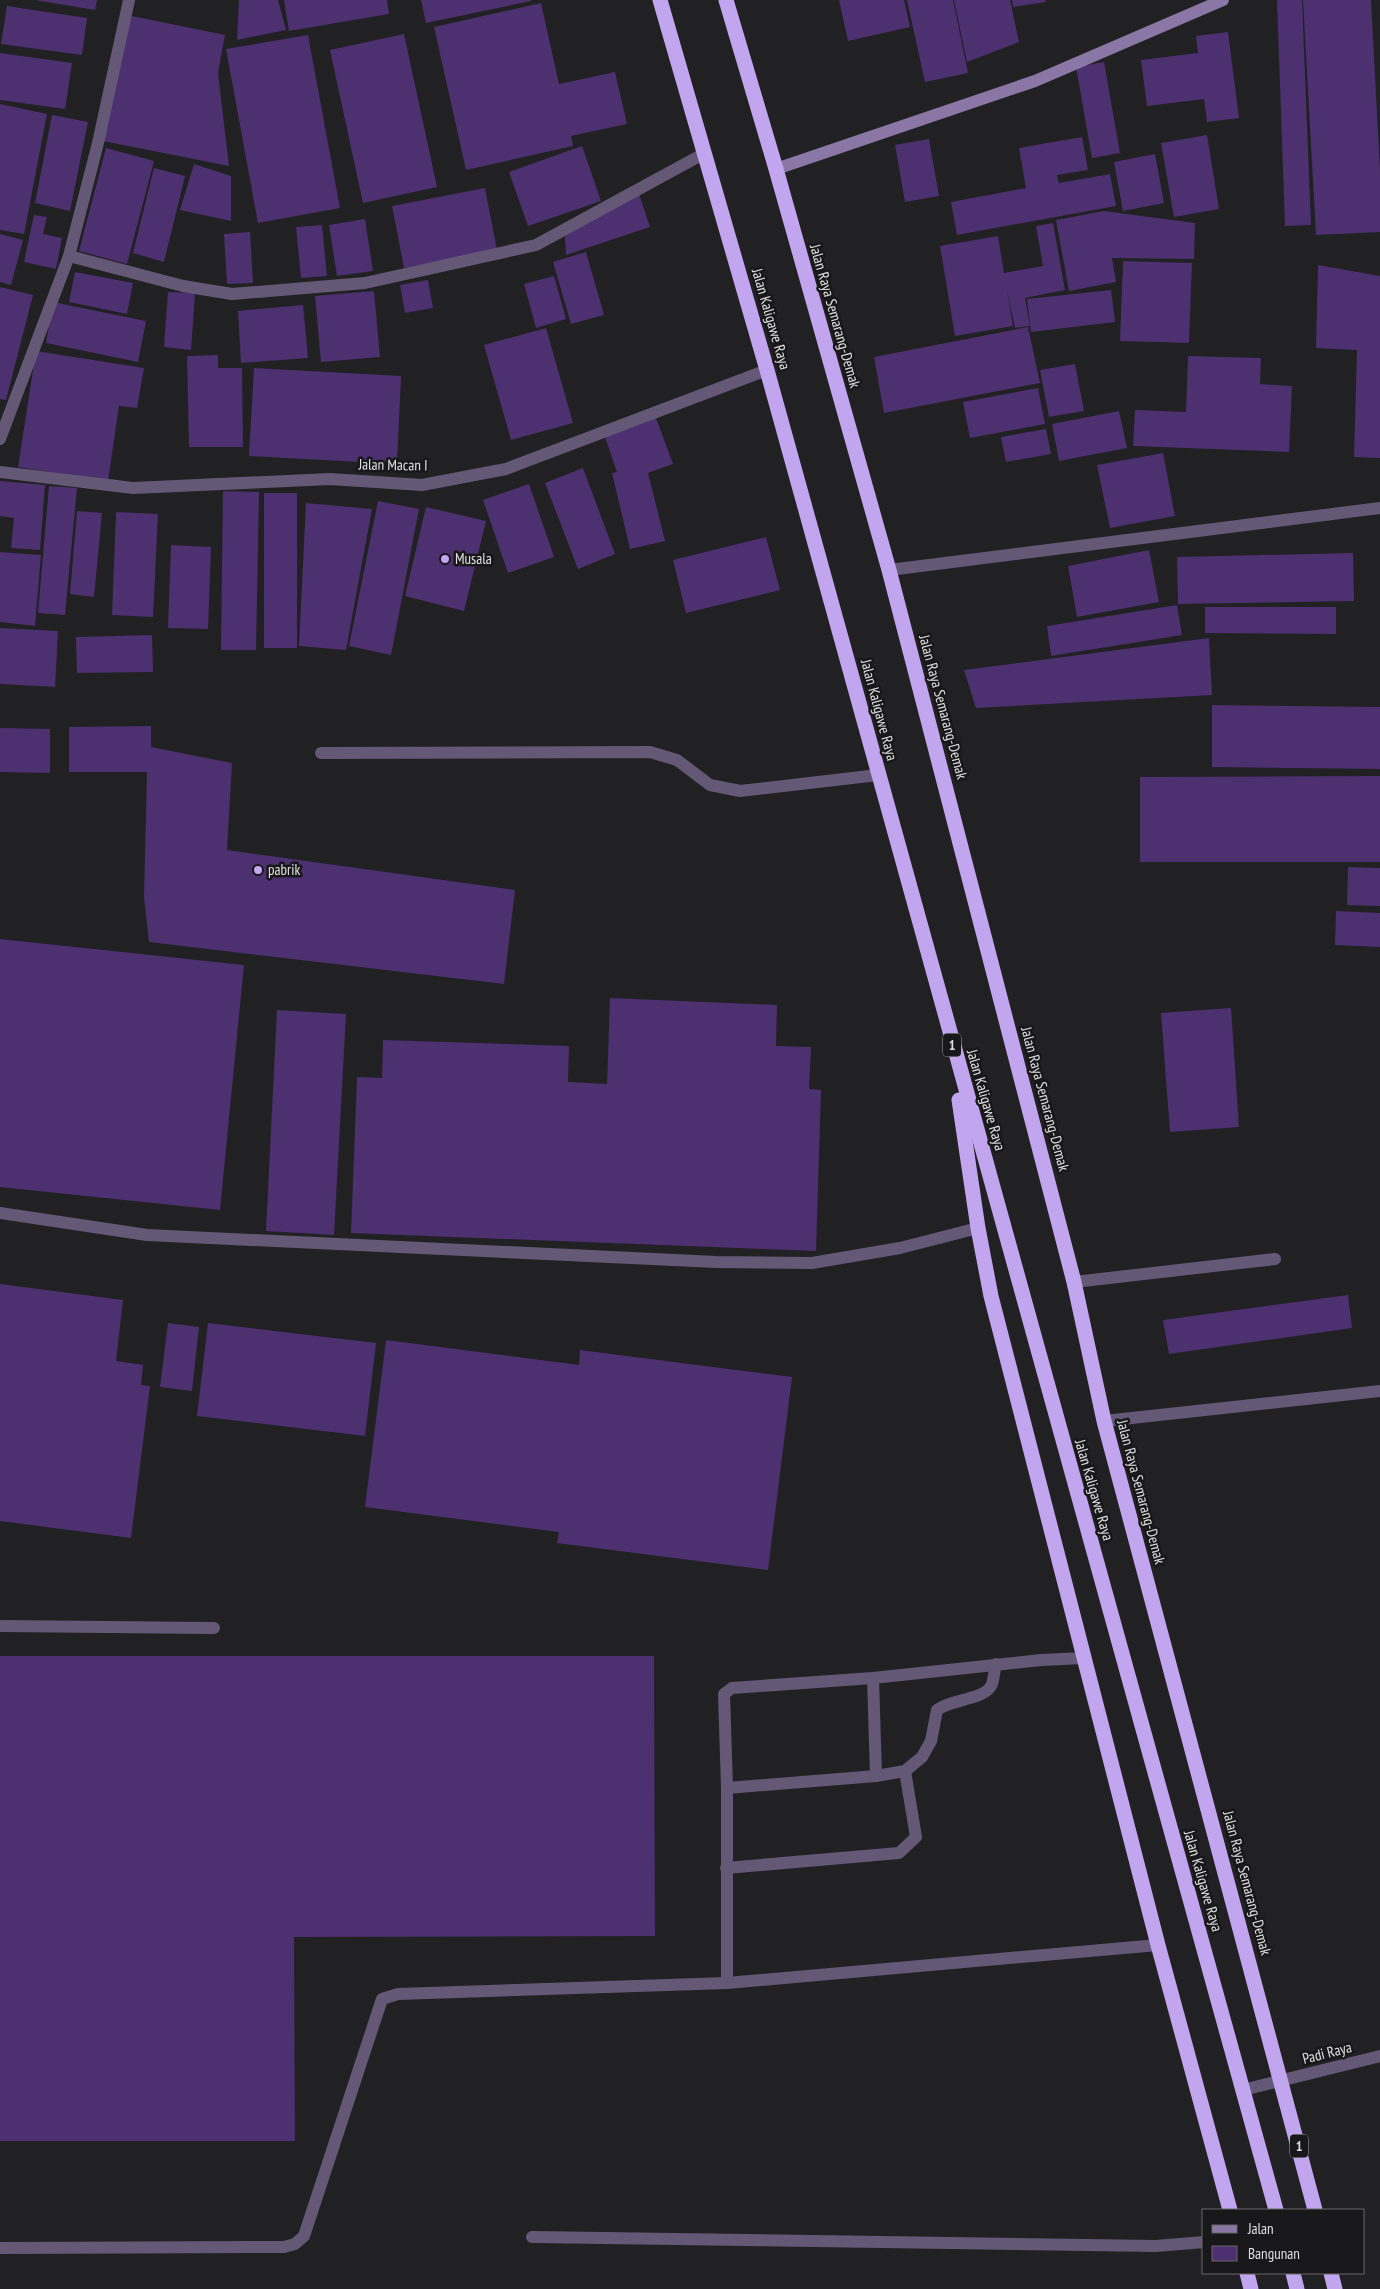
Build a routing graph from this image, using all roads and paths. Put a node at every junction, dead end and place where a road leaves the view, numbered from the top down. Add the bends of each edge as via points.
1 (129, 0) edge
2 (660, 0) edge
3 (726, 0) edge
4 (1223, 0) edge
5 (706, 154) junction
6 (776, 169) junction
7 (69, 256) junction
8 (767, 370) junction
9 (0, 439) edge
10 (0, 472) edge
11 (1380, 508) edge
12 (889, 570) junction
13 (321, 753) dead end
14 (878, 775) junction
15 (950, 1037) junction
16 (0, 1213) edge
17 (978, 1228) junction
18 (1275, 1259) dead end
19 (1074, 1282) junction
20 (1380, 1391) edge
21 (1104, 1421) junction
22 (0, 1626) edge
23 (214, 1628) dead end
24 (1084, 1658) junction
25 (996, 1664) junction
26 (873, 1678) junction
27 (905, 1771) junction
28 (876, 1776) junction
29 (727, 1788) junction
30 (726, 1868) junction
31 (1158, 1945) junction
32 (727, 1983) junction
33 (1380, 2056) edge
34 (1282, 2081) junction
35 (1243, 2090) junction
36 (1230, 2209) edge
37 (1276, 2209) edge
38 (1315, 2209) edge
39 (532, 2237) dead end
40 (1200, 2243) edge
41 (0, 2248) edge
42 (1247, 2274) edge
43 (1293, 2274) edge
44 (1331, 2274) edge
45 (1251, 2289) edge
46 (1297, 2289) edge
47 (1335, 2289) edge

1 - 7 street
2 - 5 highway, Jalan Kaligawe Raya / 1
3 - 6 highway, Jalan Raya Semarang-Demak / 1
4 - 6 street via 1035,81
5 - 7 street via 536,245 366,283 232,294 183,286
5 - 8 highway, Jalan Kaligawe Raya / 1
6 - 12 highway, Jalan Raya Semarang-Demak / 1
7 - 9 street
8 - 10 street, Jalan Macan I via 506,469 422,485 330,480 132,488
8 - 14 highway, Jalan Kaligawe Raya / 1
11 - 12 street
12 - 19 highway, Jalan Raya Semarang-Demak / 1
13 - 14 street via 650,752 677,760 710,785 740,791
14 - 15 highway, Jalan Kaligawe Raya / 1
15 - 17 highway
15 - 35 highway, Jalan Kaligawe Raya / 1
16 - 17 street via 147,1235 716,1262 812,1263 900,1248
17 - 24 highway via 991,1296
18 - 19 street
19 - 21 highway, Jalan Raya Semarang-Demak / 1
20 - 21 street
21 - 34 highway, Jalan Raya Semarang-Demak / 1
22 - 23 street
24 - 25 street
24 - 31 highway
25 - 26 street
25 - 27 street via 991,1686 983,1694 945,1704 937,1710 931,1741 922,1757
26 - 28 street
26 - 29 street via 732,1688 724,1694
27 - 28 street
27 - 30 street via 916,1837 900,1853
28 - 29 street
29 - 30 street
30 - 32 street
31 - 32 street
31 - 36 highway
32 - 41 street via 398,1994 382,1999 304,2236 295,2244 284,2247
33 - 34 street, Padi Raya
34 - 35 street, Padi Raya
34 - 38 highway, Jalan Raya Semarang-Demak / 1
35 - 37 highway, Jalan Kaligawe Raya / 1
39 - 40 street
42 - 45 highway
43 - 46 highway
44 - 47 highway

